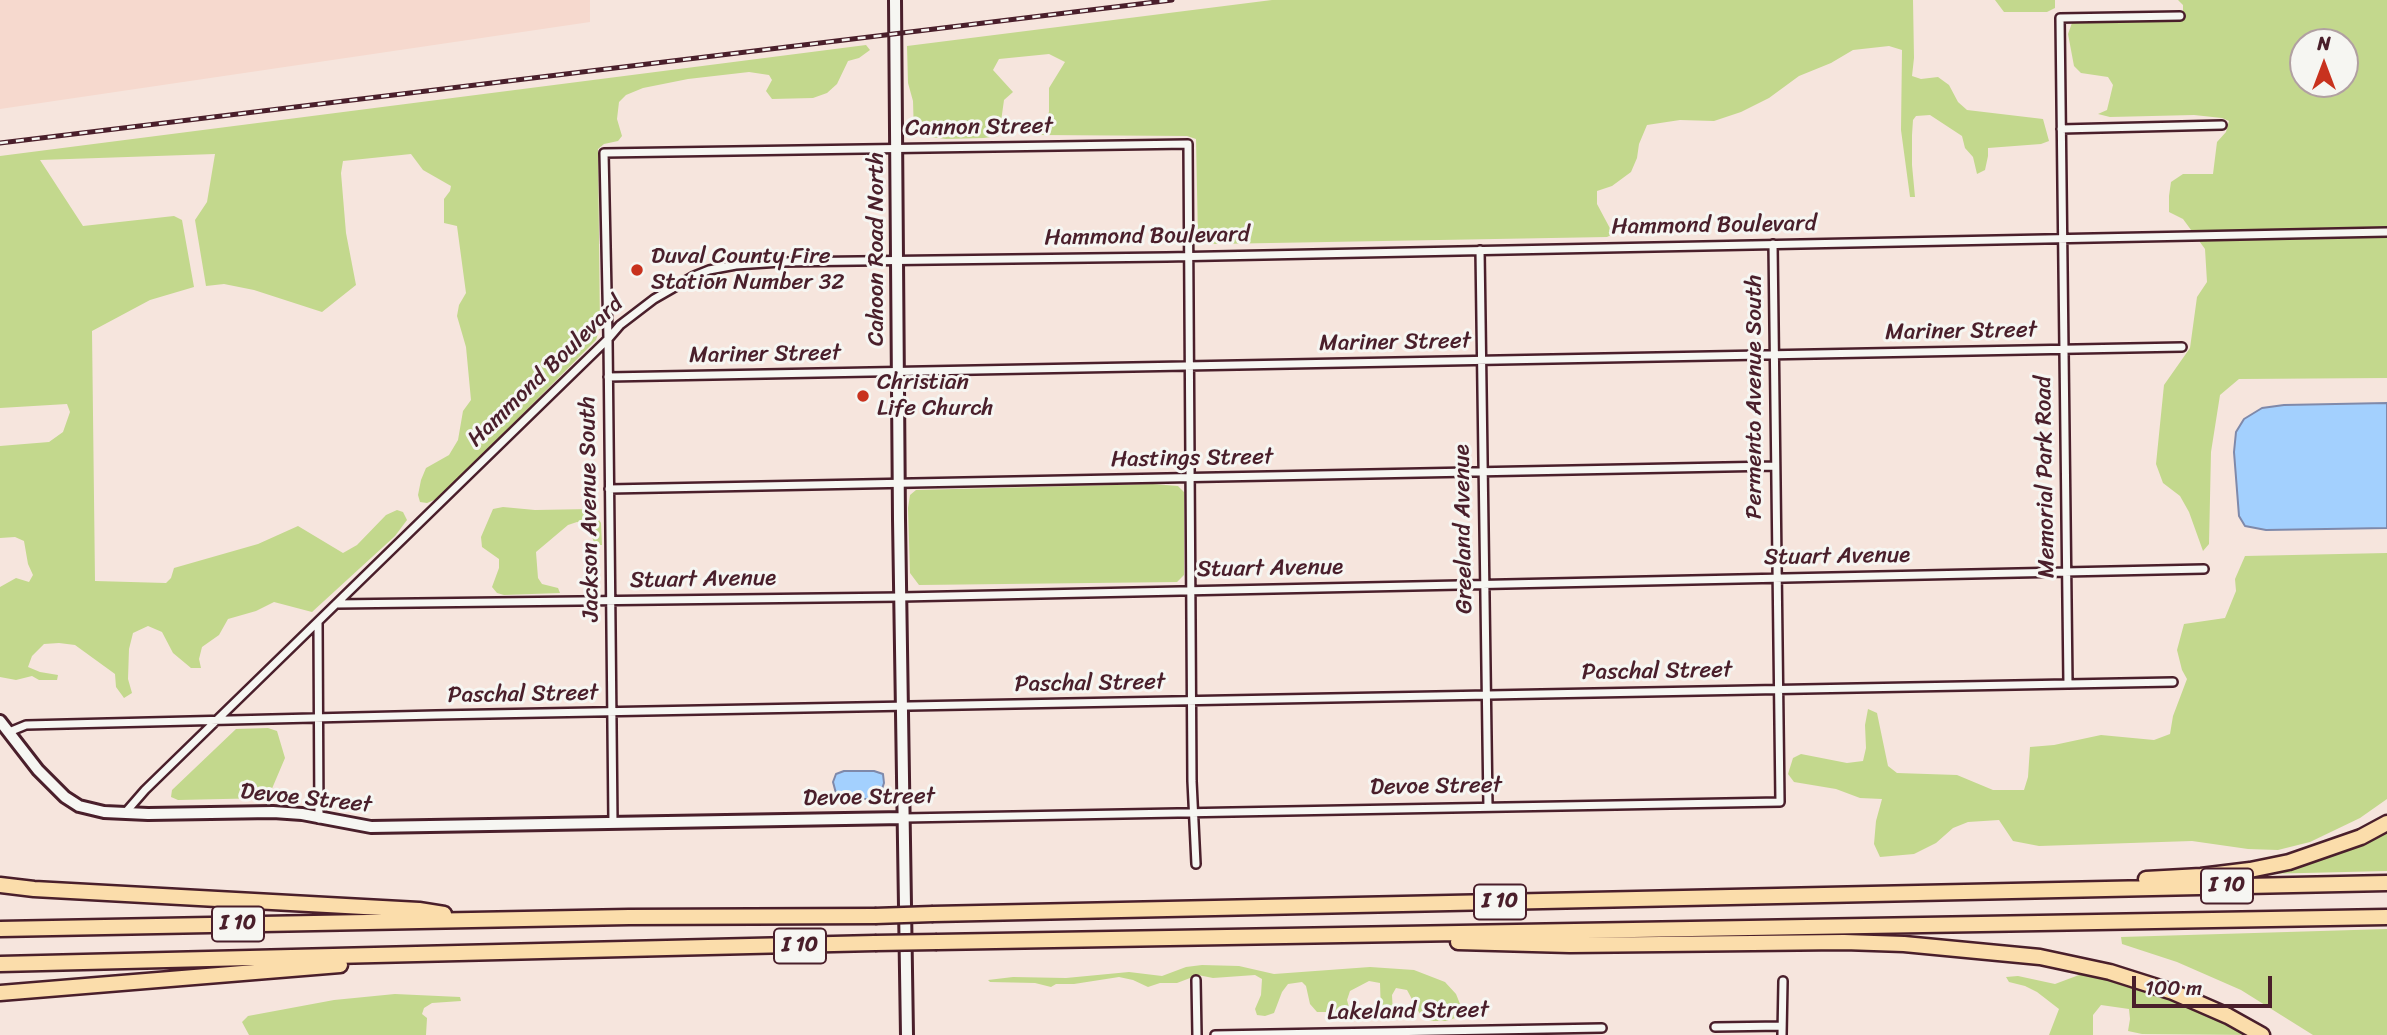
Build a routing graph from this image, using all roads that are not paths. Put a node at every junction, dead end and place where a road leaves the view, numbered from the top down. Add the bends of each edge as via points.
1 (895, 0) edge
2 (2180, 16) dead end
3 (2222, 125) dead end
4 (2061, 129) junction
5 (897, 149) junction
6 (604, 153) joint
7 (2387, 232) edge
8 (2063, 238) junction
9 (1773, 244) junction
10 (1480, 250) junction
11 (1189, 256) junction
12 (898, 261) junction
13 (608, 339) junction
14 (2182, 347) dead end
15 (2064, 349) junction
16 (1774, 356) junction
17 (1482, 360) junction
18 (1191, 366) junction
19 (899, 373) junction
20 (608, 377) junction
21 (1775, 466) junction
22 (1482, 472) junction
23 (1191, 478) junction
24 (900, 484) junction
25 (609, 489) junction
26 (2204, 569) dead end
27 (2067, 572) junction
28 (1776, 578) junction
29 (1485, 584) junction
30 (1192, 590) junction
31 (901, 597) junction
32 (611, 601) junction
33 (336, 604) junction
34 (318, 622) junction
35 (2173, 682) dead end
36 (2068, 684) junction
37 (1777, 688) junction
38 (1485, 695) junction
39 (1193, 701) junction
40 (904, 708) junction
41 (612, 712) junction
42 (319, 718) junction
43 (0, 721) edge
44 (217, 721) junction
45 (9, 732) junction
46 (1780, 802) joint
47 (1488, 807) junction
48 (1194, 812) junction
49 (125, 814) junction
50 (904, 818) junction
51 (319, 819) junction
52 (612, 823) junction
53 (2387, 823) edge
54 (1196, 864) dead end
55 (2387, 883) edge
56 (0, 885) edge
57 (2067, 890) junction
58 (2387, 917) edge
59 (477, 920) junction
60 (0, 929) edge
61 (1387, 934) junction
62 (463, 954) junction
63 (0, 964) edge
64 (1196, 980) dead end
65 (1783, 981) dead end
66 (0, 993) edge
67 (1715, 1027) dead end
68 (1602, 1028) dead end
69 (1782, 1031) edge
70 (1490, 1033) edge
71 (907, 1035) edge
72 (1196, 1035) edge
73 (1215, 1035) edge
74 (2262, 1035) edge

1 - 5 main road, Cahoon Road North
2 - 4 street, Memorial Park Road via 2060,18
3 - 4 street
4 - 8 street, Memorial Park Road
5 - 6 street, Cannon Street
5 - 11 street, Cannon Street via 1188,144
5 - 12 main road, Cahoon Road North
6 - 13 street, Jackson Avenue South
7 - 8 street, Hammond Boulevard
8 - 9 street, Hammond Boulevard
8 - 15 street, Memorial Park Road
9 - 10 street, Hammond Boulevard
9 - 16 street, Permento Avenue South
10 - 11 street, Hammond Boulevard
10 - 17 street, Greeland Avenue
11 - 12 street, Hammond Boulevard
11 - 18 street
12 - 13 street, Hammond Boulevard via 758,262 709,271 654,299
12 - 19 main road, Cahoon Road North
13 - 20 street, Jackson Avenue South
13 - 33 street, Hammond Boulevard
14 - 15 street, Mariner Street
15 - 16 street, Mariner Street
15 - 27 street, Memorial Park Road
16 - 17 street, Mariner Street
16 - 21 street, Permento Avenue South
17 - 18 street, Mariner Street
17 - 22 street, Greeland Avenue
18 - 19 street, Mariner Street
18 - 23 street
19 - 20 street, Mariner Street
19 - 24 main road, Cahoon Road North
20 - 25 street, Jackson Avenue South
21 - 22 street, Hastings Street
21 - 28 street, Permento Avenue South
22 - 23 street, Hastings Street
22 - 29 street, Greeland Avenue
23 - 24 street, Hastings Street
23 - 30 street
24 - 25 street, Hastings Street
24 - 31 main road, Cahoon Road North
25 - 32 street, Jackson Avenue South
26 - 27 street, Stuart Avenue
27 - 28 street, Stuart Avenue
27 - 36 street, Memorial Park Road
28 - 29 street, Stuart Avenue
28 - 37 street, Permento Avenue South
29 - 30 street, Stuart Avenue
29 - 38 street, Greeland Avenue
30 - 31 street, Stuart Avenue
30 - 39 street
31 - 32 street, Stuart Avenue
31 - 40 main road, Cahoon Road North
32 - 33 street, Stuart Avenue
32 - 41 street, Jackson Avenue South
33 - 34 street, Hammond Boulevard
34 - 42 street
34 - 44 street, Hammond Boulevard
35 - 36 street, Paschal Street
36 - 37 street, Paschal Street
37 - 38 street, Paschal Street
37 - 46 street, Permento Avenue South
38 - 39 street, Paschal Street
38 - 47 street, Greeland Avenue
39 - 40 street, Paschal Street
39 - 48 street
40 - 41 street, Paschal Street
40 - 50 main road, Cahoon Road North
41 - 42 street, Paschal Street
41 - 52 street, Jackson Avenue South
42 - 44 street, Paschal Street
42 - 51 street
43 - 45 main road, Devoe Street
44 - 45 street, Paschal Street via 26,725
44 - 49 street, Hammond Boulevard
45 - 49 main road, Devoe Street via 65,797 92,810
46 - 47 street, Devoe Street
47 - 48 street, Devoe Street
48 - 50 street, Devoe Street
48 - 54 street
49 - 51 main road, Devoe Street via 273,812
50 - 52 main road, Devoe Street
50 - 71 main road
51 - 52 main road, Devoe Street via 371,827
53 - 57 highway via 2289,862
55 - 57 highway, I 10
56 - 59 highway via 419,910
57 - 59 highway, I 10, bridge via 875,916
58 - 61 highway, I 10
59 - 60 highway, I 10
61 - 62 highway, I 10, bridge
61 - 74 highway via 1426,942 1570,945 1904,944 2040,957 2162,988
62 - 63 highway, I 10
62 - 66 highway
64 - 72 street
65 - 69 street
67 - 69 street
68 - 70 street, Lakeland Street
70 - 73 street, Lakeland Street

